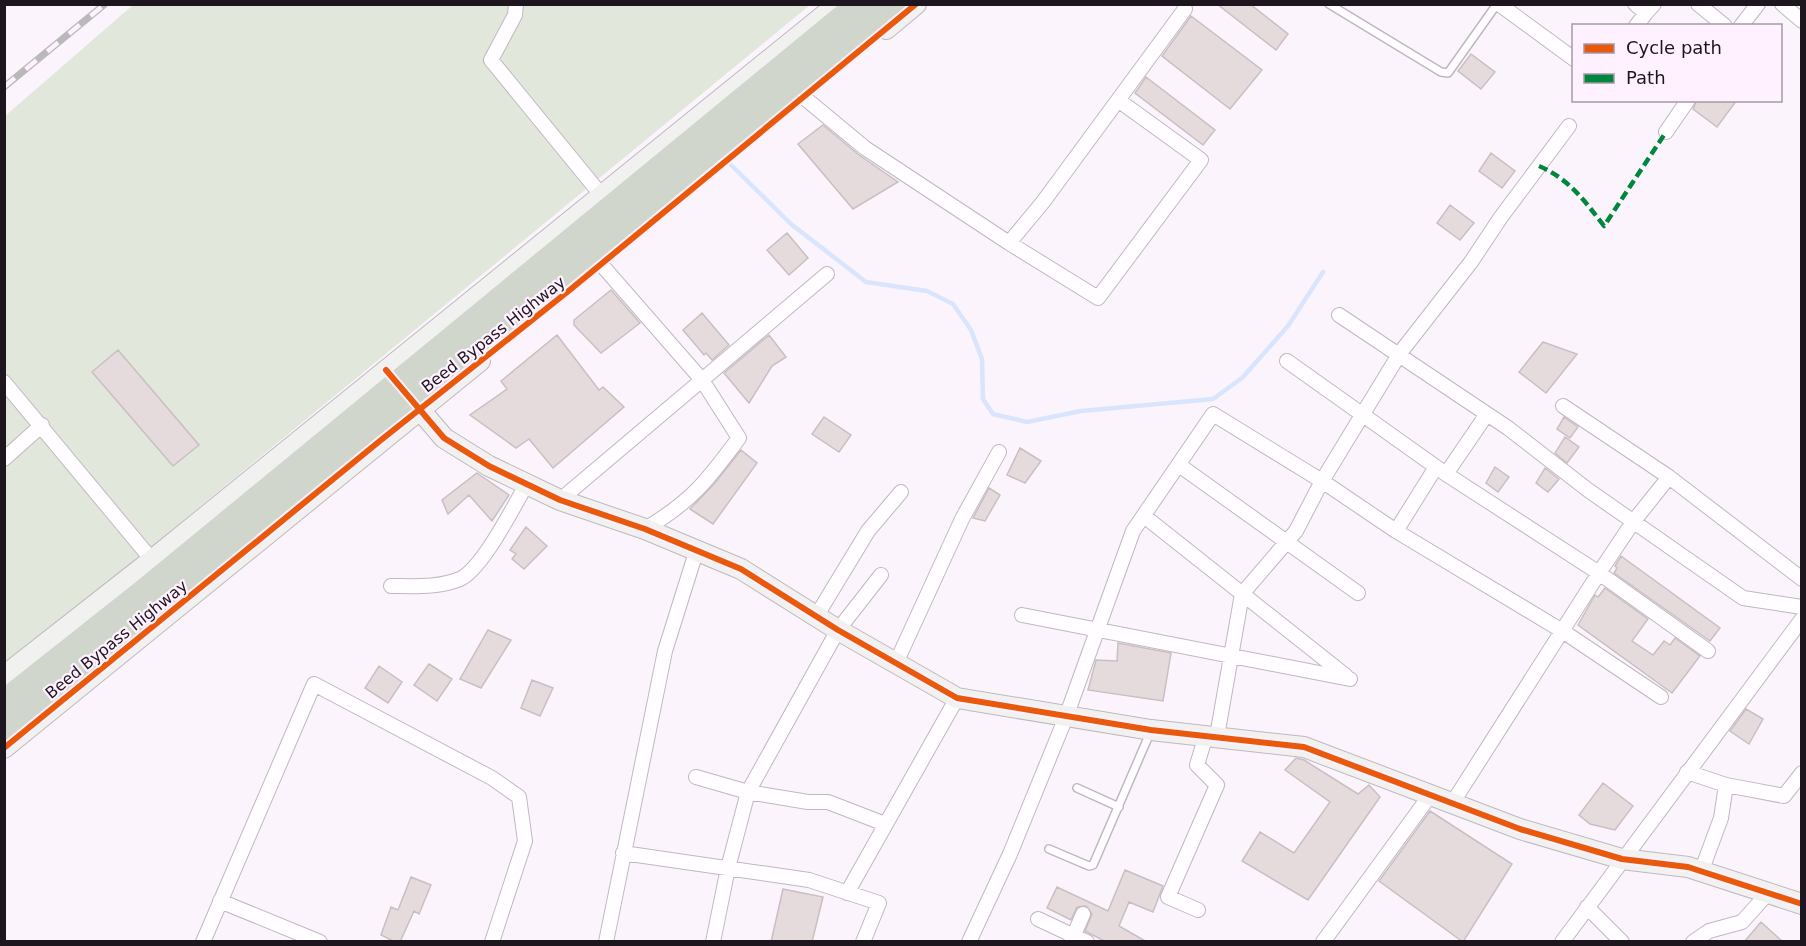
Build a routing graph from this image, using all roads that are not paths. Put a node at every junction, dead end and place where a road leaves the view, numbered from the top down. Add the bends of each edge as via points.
1 (516, 4) edge
2 (838, 4) edge
3 (860, 4) edge
4 (897, 4) edge
5 (916, 4) edge
6 (1329, 4) edge
7 (1498, 4) edge
8 (1698, 4) edge
9 (1758, 4) edge
10 (1782, 4) edge
11 (1645, 7) edge
12 (1185, 9) dead end
13 (1802, 21) edge
14 (1637, 24) edge
15 (1723, 24) edge
16 (1743, 24) edge
17 (799, 45) junction
18 (1572, 58) edge
19 (800, 93) junction
20 (1118, 100) junction
21 (1687, 102) edge
22 (1569, 126) dead end
23 (1666, 132) dead end
24 (607, 202) junction
25 (1009, 243) junction
26 (597, 259) junction
27 (826, 274) dead end
28 (1339, 315) dead end
29 (1400, 353) junction
30 (1287, 361) dead end
31 (702, 380) junction
32 (4, 382) edge
33 (404, 390) junction
34 (1563, 406) dead end
35 (1364, 414) junction
36 (1487, 414) junction
37 (42, 425) junction
38 (999, 452) dead end
39 (4, 459) edge
40 (1179, 465) junction
41 (1441, 470) junction
42 (1669, 477) junction
43 (1322, 481) junction
44 (526, 485) junction
45 (901, 492) dead end
46 (560, 500) junction
47 (1144, 516) junction
48 (1633, 522) junction
49 (645, 529) junction
50 (1396, 531) junction
51 (1286, 542) junction
52 (697, 549) junction
53 (152, 560) junction
54 (1599, 573) junction
55 (880, 575) dead end
56 (1802, 579) edge
57 (391, 586) dead end
58 (1358, 593) dead end
59 (1242, 594) junction
60 (1802, 607) edge
61 (816, 615) junction
62 (1022, 615) dead end
63 (1802, 619) edge
64 (838, 630) junction
65 (1099, 630) junction
66 (1564, 632) junction
67 (1708, 651) dead end
68 (1233, 655) junction
69 (896, 663) junction
70 (4, 676) edge
71 (1660, 697) dead end
72 (957, 698) junction
73 (4, 703) edge
74 (1066, 717) junction
75 (4, 730) edge
76 (1151, 730) junction
77 (1212, 736) junction
78 (4, 748) edge
79 (1687, 772) junction
80 (1802, 773) edge
81 (696, 777) dead end
82 (1726, 785) junction
83 (1077, 788) dead end
84 (748, 792) junction
85 (1431, 794) junction
86 (1453, 802) junction
87 (1119, 807) junction
88 (885, 824) junction
89 (1049, 849) dead end
90 (623, 854) junction
91 (1622, 859) junction
92 (728, 868) junction
93 (1701, 872) junction
94 (847, 892) junction
95 (1769, 892) junction
96 (220, 901) junction
97 (1802, 904) edge
98 (1587, 907) junction
99 (1198, 910) dead end
100 (1083, 914) dead end
101 (1038, 919) dead end
102 (1073, 938) edge
103 (318, 941) edge
104 (203, 942) edge
105 (492, 942) edge
106 (606, 942) edge
107 (713, 942) edge
108 (863, 942) edge
109 (969, 942) edge
110 (1087, 942) edge
111 (1323, 942) edge
112 (1562, 942) edge
113 (1622, 942) edge
114 (1693, 942) edge

1 - 24 street via 515,15 491,60
2 - 17 street
3 - 17 highway, Beed Bypass Highway
4 - 19 highway, Beed Bypass Highway
5 - 19 street
6 - 7 lane via 1448,73
7 - 18 street
8 - 15 street
9 - 16 street
10 - 13 street
11 - 14 street
12 - 20 street
17 - 24 highway, Beed Bypass Highway
19 - 25 street via 865,148
19 - 26 highway, Beed Bypass Highway
20 - 25 street
20 - 25 street via 1200,160 1098,298
21 - 23 street
22 - 29 street
24 - 33 highway, Beed Bypass Highway
26 - 31 street
26 - 33 highway, Beed Bypass Highway via 501,331
27 - 31 street
28 - 29 street
29 - 35 street
29 - 36 street
30 - 35 street
31 - 46 street
31 - 49 street via 739,438 703,486 676,510
32 - 37 street
33 - 44 street via 444,438
33 - 53 street
33 - 73 highway, Beed Bypass Highway
33 - 75 highway, Beed Bypass Highway
33 - 78 street
34 - 42 street
35 - 41 street
35 - 43 street
36 - 41 street
36 - 48 street
37 - 39 street
37 - 53 street
38 - 69 street via 962,519
40 - 43 street via 1213,414
40 - 47 street
40 - 51 street
41 - 50 street
41 - 54 street
42 - 48 street
42 - 56 street
43 - 50 street
43 - 51 street via 1296,531
44 - 46 street
44 - 57 street via 488,550 462,578 438,585
45 - 61 street via 868,531
46 - 49 street
47 - 59 street
47 - 65 street via 1133,531
48 - 54 street
48 - 60 street via 1743,598
49 - 52 street
50 - 66 street
51 - 58 street
51 - 59 street
52 - 61 street via 741,569
52 - 90 street via 664,651
53 - 70 street
54 - 66 street
54 - 67 street
55 - 64 street
59 - 68 street
59 - 68 street via 1350,679
61 - 64 street
62 - 65 street
63 - 79 street
64 - 69 street
64 - 84 street
65 - 68 street
65 - 74 street
66 - 71 street
66 - 86 street
68 - 77 street
69 - 72 street
72 - 74 street
72 - 88 street
74 - 76 street
74 - 109 street
76 - 77 street
76 - 87 lane
77 - 85 street via 1304,747
77 - 99 street via 1197,765 1217,785 1168,897
79 - 82 street
79 - 91 street
80 - 82 street via 1784,796
81 - 84 street
82 - 93 street via 1720,818
83 - 87 lane
84 - 88 street via 828,802
84 - 92 street
85 - 86 street
85 - 111 street
86 - 91 street via 1520,829
87 - 89 lane via 1093,865 1089,867
88 - 94 street
90 - 92 street
90 - 106 street
91 - 93 street
91 - 98 street
92 - 94 street via 809,880
92 - 107 street
93 - 95 street
94 - 108 street via 879,903
95 - 97 street
95 - 114 street via 1742,922 1708,931
96 - 103 street
96 - 104 street
96 - 105 street via 314,684 492,778 519,797 525,841
98 - 112 street
98 - 113 street
100 - 102 street
101 - 102 street
102 - 110 street

